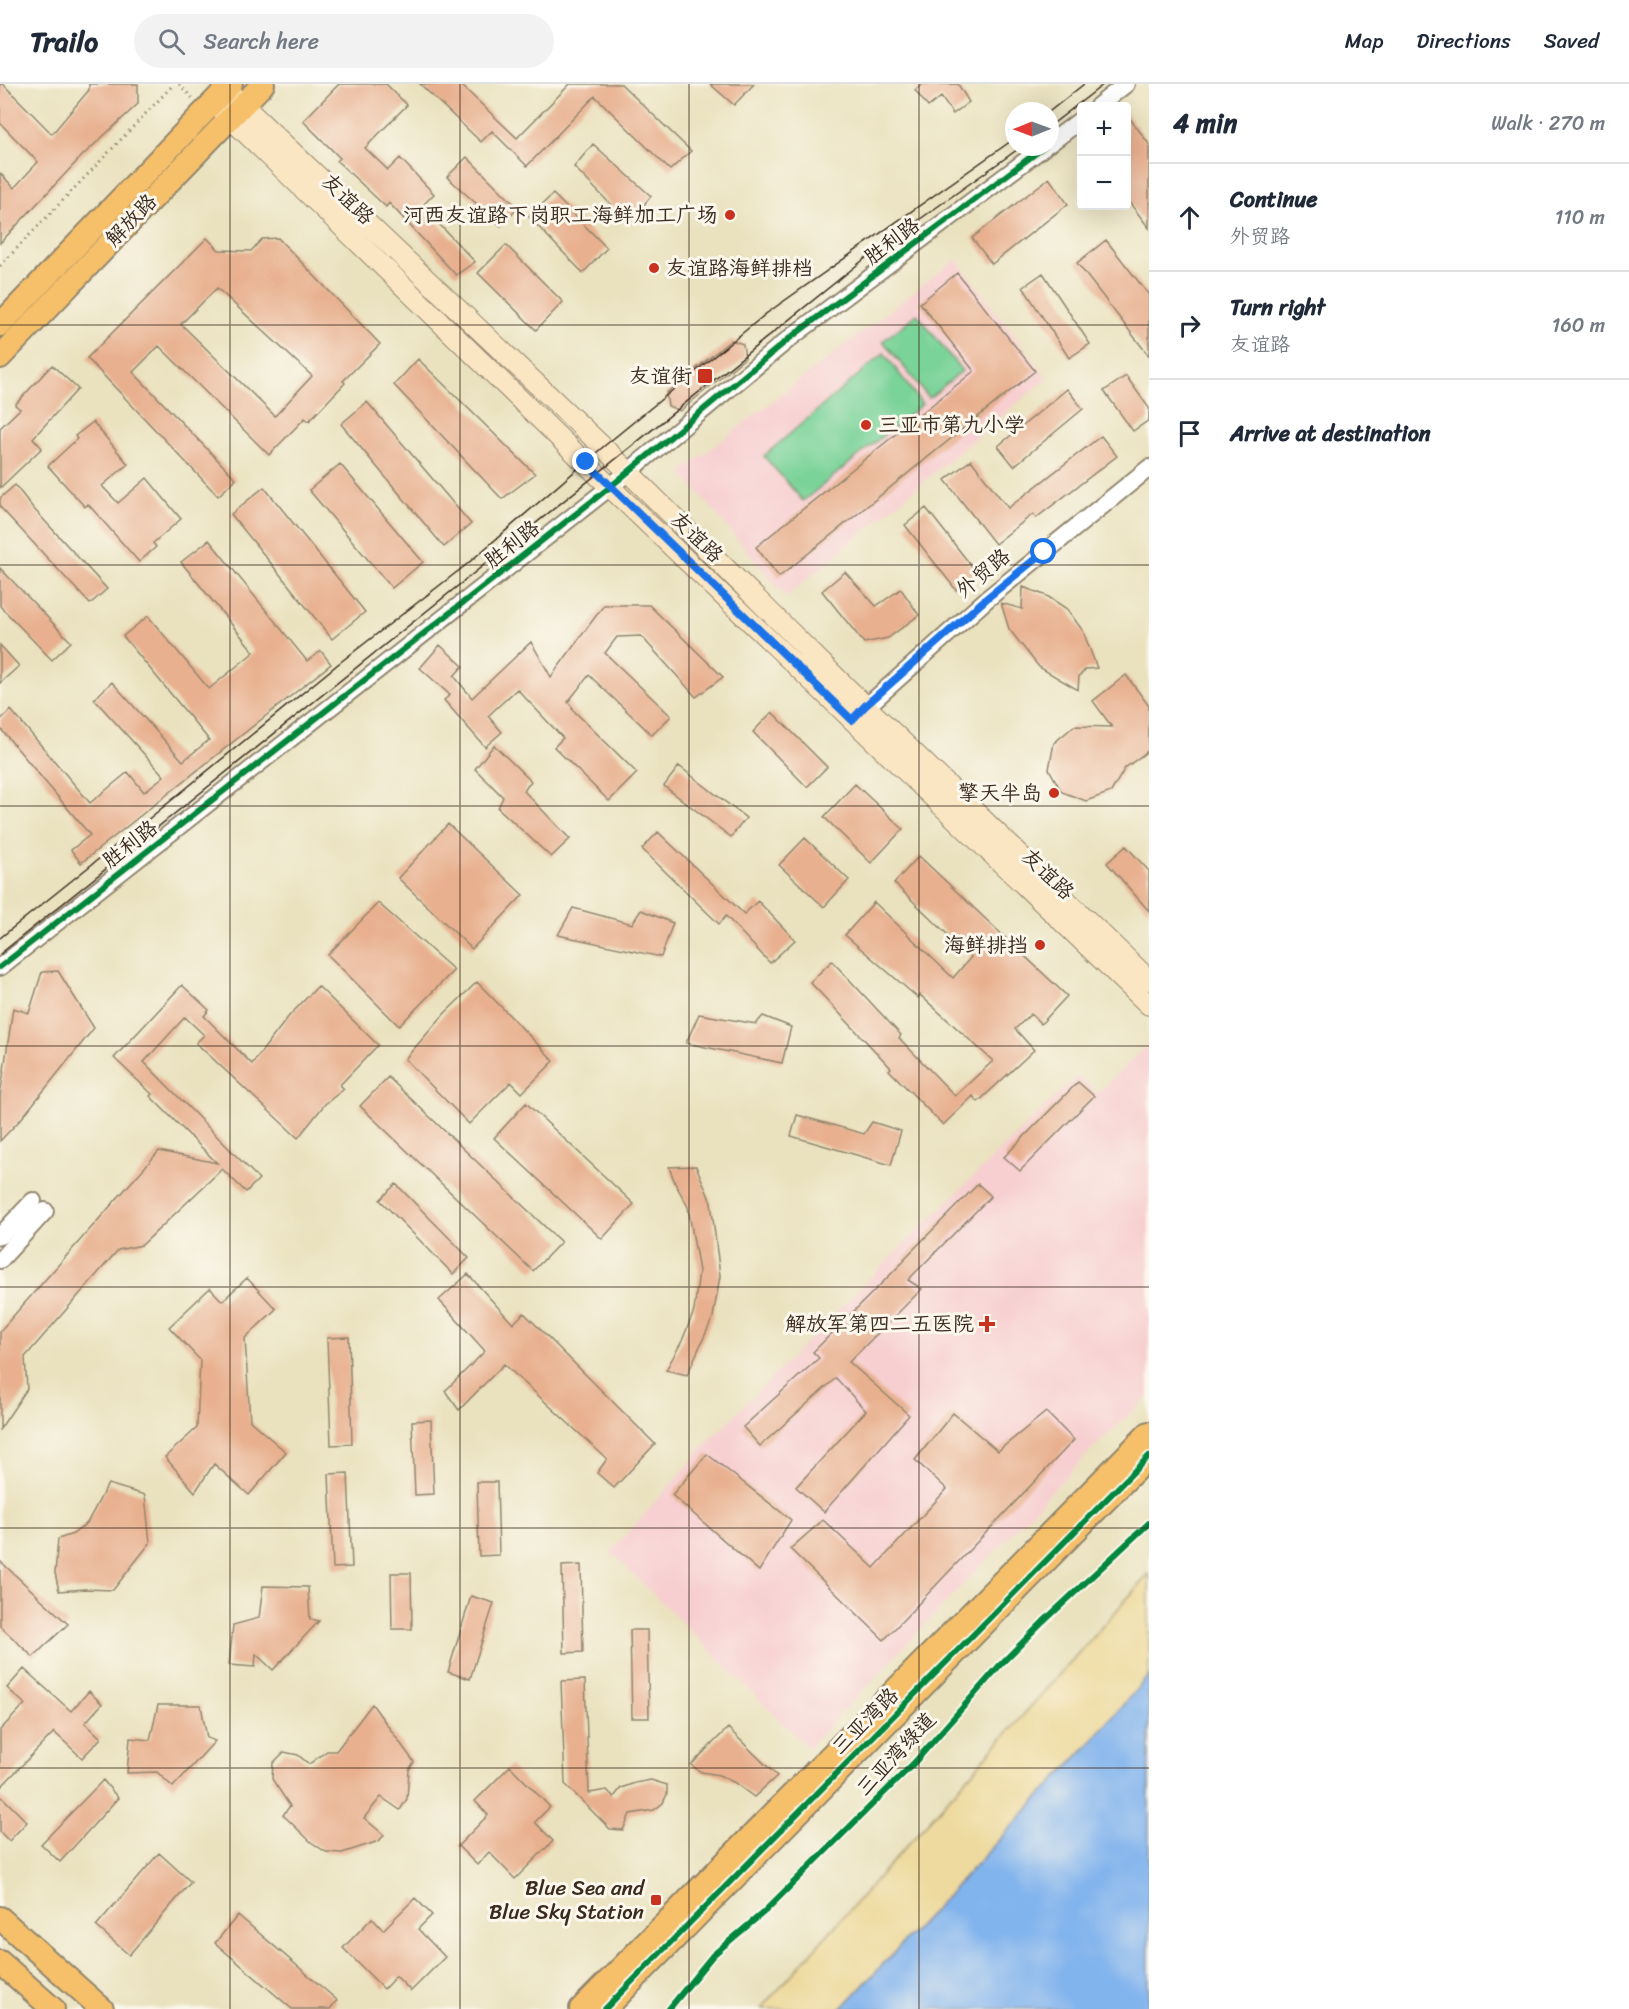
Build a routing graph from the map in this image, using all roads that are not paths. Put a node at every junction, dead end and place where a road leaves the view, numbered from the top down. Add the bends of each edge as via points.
1 (263, 84) edge
2 (1126, 84) edge
3 (216, 94) edge
4 (1103, 102) edge
5 (236, 111) junction
6 (1077, 123) edge
7 (1059, 136) edge
8 (1032, 156) edge
9 (0, 325) edge
10 (0, 357) edge
11 (1149, 468) edge
12 (628, 472) junction
13 (610, 487) junction
14 (859, 713) junction
15 (0, 967) edge
16 (1149, 980) edge
17 (1149, 1005) edge
18 (0, 1236) edge
19 (0, 1260) edge
20 (1149, 1433) edge
21 (1149, 1456) edge
22 (0, 1918) edge
23 (0, 1962) edge
24 (53, 2009) edge
25 (102, 2009) edge
26 (581, 2009) edge
27 (605, 2009) edge

1 - 5 main road, 解放路
2 - 4 street
3 - 5 main road, 友谊路
3 - 9 main road, 解放路
5 - 10 main road, 解放路
5 - 12 main road, 友谊路
5 - 13 main road, 友谊路
6 - 7 street
8 - 12 street, 胜利路 via 790,338
11 - 14 street, 外贸路 via 987,598
12 - 13 street, 胜利路
12 - 14 main road, 友谊路
13 - 14 main road, 友谊路
13 - 15 street, 胜利路
14 - 16 main road, 友谊路
14 - 17 main road, 友谊路
18 - 19 street via 39,1206
20 - 26 main road, 三亚湾路
21 - 27 main road, 三亚湾路
22 - 25 main road
23 - 24 main road

